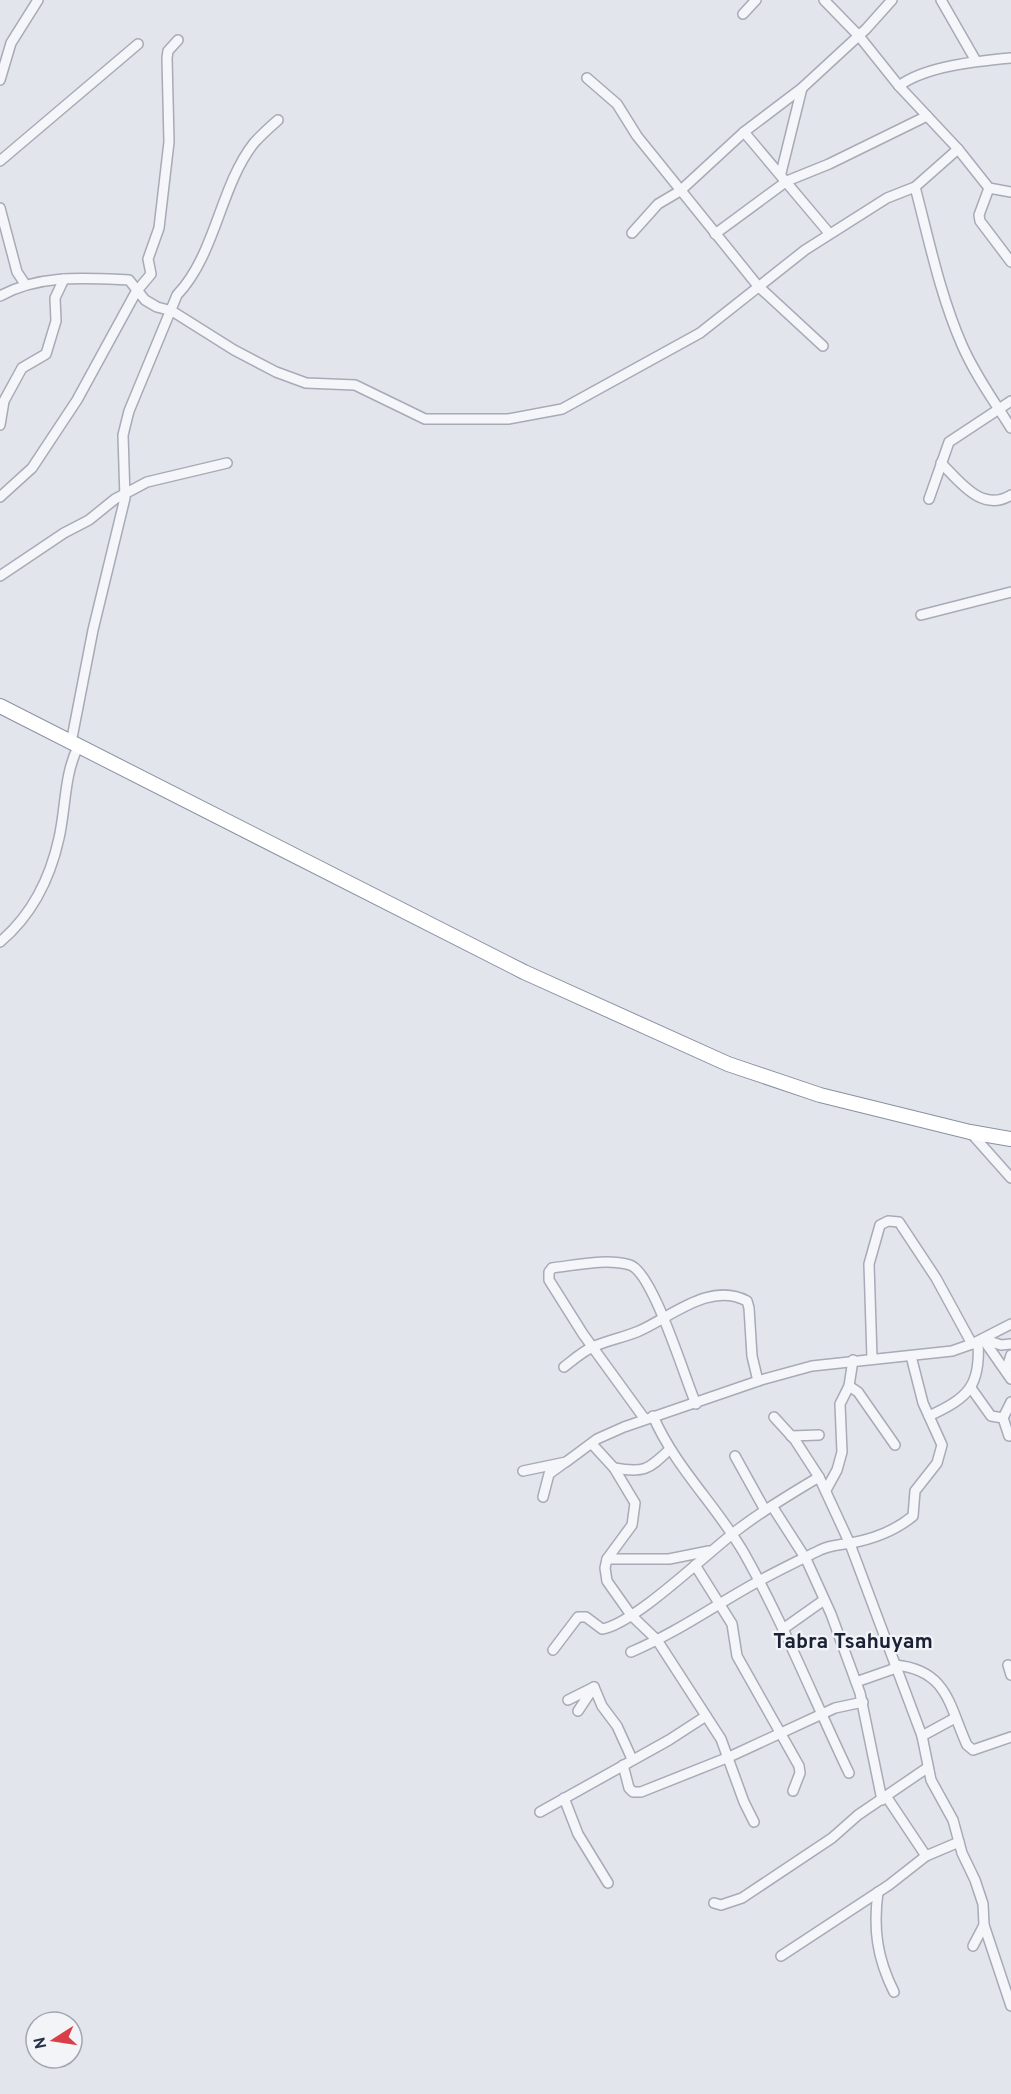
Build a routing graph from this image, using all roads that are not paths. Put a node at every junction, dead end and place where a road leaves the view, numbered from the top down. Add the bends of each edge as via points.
1 (38, 0) edge
2 (756, 0) edge
3 (824, 0) edge
4 (892, 0) edge
5 (941, 0) edge
6 (743, 14) dead end
7 (859, 36) junction
8 (178, 40) dead end
9 (138, 44) dead end
10 (1011, 58) edge
11 (976, 61) junction
12 (587, 78) dead end
13 (0, 80) edge
14 (899, 86) junction
15 (802, 88) junction
16 (927, 116) junction
17 (278, 120) dead end
18 (744, 132) junction
19 (958, 149) junction
20 (0, 161) edge
21 (784, 177) junction
22 (915, 187) junction
23 (989, 188) junction
24 (681, 191) junction
25 (1011, 192) edge
26 (0, 208) edge
27 (632, 233) dead end
28 (829, 233) junction
29 (715, 234) junction
30 (1011, 262) edge
31 (64, 279) junction
32 (24, 284) junction
33 (758, 286) junction
34 (136, 292) junction
35 (0, 296) edge
36 (172, 311) junction
37 (824, 346) dead end
38 (1011, 401) edge
39 (1000, 410) junction
40 (0, 425) edge
41 (1011, 428) edge
42 (226, 463) dead end
43 (941, 464) junction
44 (125, 494) junction
45 (1011, 495) edge
46 (0, 497) edge
47 (929, 499) dead end
48 (0, 576) edge
49 (1011, 592) edge
50 (921, 615) dead end
51 (0, 706) edge
52 (75, 745) junction
53 (0, 942) edge
54 (970, 1132) junction
55 (1011, 1139) edge
56 (1011, 1178) edge
57 (663, 1319) junction
58 (1011, 1324) edge
59 (977, 1342) junction
60 (1011, 1344) edge
61 (592, 1346) junction
62 (1011, 1355) edge
63 (911, 1356) junction
64 (872, 1358) junction
65 (853, 1360) junction
66 (564, 1367) dead end
67 (1008, 1375) edge
68 (758, 1381) junction
69 (849, 1386) junction
70 (971, 1388) junction
71 (1011, 1402) edge
72 (696, 1404) junction
73 (929, 1416) junction
74 (648, 1417) junction
75 (774, 1417) dead end
76 (1003, 1418) junction
77 (819, 1435) dead end
78 (791, 1436) junction
79 (1009, 1436) dead end
80 (592, 1444) junction
81 (895, 1445) dead end
82 (669, 1450) junction
83 (735, 1456) dead end
84 (566, 1462) junction
85 (614, 1468) junction
86 (523, 1471) dead end
87 (819, 1478) junction
88 (826, 1490) junction
89 (543, 1497) dead end
90 (768, 1508) junction
91 (732, 1534) junction
92 (850, 1544) junction
93 (710, 1551) junction
94 (608, 1559) junction
95 (806, 1559) junction
96 (695, 1565) junction
97 (759, 1581) junction
98 (824, 1600) junction
99 (721, 1605) junction
100 (631, 1615) junction
101 (783, 1629) junction
102 (657, 1641) junction
103 (553, 1650) dead end
104 (631, 1652) dead end
105 (1008, 1665) dead end
106 (896, 1666) junction
107 (1011, 1675) edge
108 (855, 1682) junction
109 (594, 1687) junction
110 (568, 1700) dead end
111 (862, 1702) junction
112 (578, 1711) dead end
113 (824, 1715) junction
114 (706, 1716) junction
115 (955, 1718) junction
116 (781, 1731) junction
117 (922, 1736) junction
118 (1011, 1738) edge
119 (729, 1756) junction
120 (632, 1759) junction
121 (623, 1765) junction
122 (927, 1768) junction
123 (849, 1773) dead end
124 (793, 1791) dead end
125 (564, 1798) junction
126 (884, 1798) junction
127 (540, 1812) dead end
128 (754, 1822) dead end
129 (959, 1842) junction
130 (926, 1856) junction
131 (608, 1882) dead end
132 (878, 1892) junction
133 (714, 1903) dead end
134 (984, 1925) junction
135 (973, 1946) dead end
136 (781, 1956) dead end
137 (894, 1992) dead end
138 (1011, 2006) edge

1 - 13 street via 11,43
2 - 6 street
3 - 7 street
4 - 7 street
5 - 11 street
7 - 14 street
7 - 15 street
8 - 34 street via 167,58 169,142 159,228 148,259 151,274
9 - 20 street
10 - 11 street
11 - 14 street via 917,75
12 - 24 street via 617,104
14 - 16 street
15 - 18 street
15 - 21 street
16 - 19 street
16 - 21 street via 830,164
17 - 36 street via 254,143 206,249 187,285 177,295
18 - 21 street
18 - 24 street
19 - 22 street
19 - 23 street
21 - 28 street
21 - 29 street
22 - 28 street via 887,198
22 - 39 street via 928,242 962,344 982,385
23 - 25 street
23 - 30 street via 980,221
24 - 27 street via 658,204
24 - 29 street
26 - 32 street via 17,272
28 - 33 street
29 - 33 street
31 - 32 street
31 - 34 street via 129,280
31 - 40 street via 55,298 56,321 46,354 22,368 4,401
32 - 35 street
33 - 36 street via 700,333 562,409 484,420 434,421 355,386 306,383 288,377 234,350
33 - 37 street
34 - 36 street via 157,308
34 - 46 street via 77,400 32,468
36 - 44 street via 129,411 123,435
38 - 39 street
39 - 41 street
39 - 43 street via 950,442
42 - 44 street via 159,478
43 - 45 street via 985,501
43 - 47 street
44 - 48 street
44 - 52 street via 93,630
49 - 50 street
51 - 52 highway
52 - 53 street via 59,839 38,899
52 - 54 highway via 524,972 728,1064 820,1095
54 - 55 highway
54 - 56 street
57 - 61 street
57 - 61 street via 648,1282 633,1266 612,1263 552,1268 549,1280
57 - 68 street via 690,1302 717,1297 738,1297 747,1302
57 - 72 street
58 - 59 street
59 - 60 street
59 - 63 street via 952,1352
59 - 64 street via 899,1222 888,1221 880,1225 869,1264
59 - 67 street
59 - 70 street via 979,1359
61 - 66 street
61 - 74 street
62 - 67 street
63 - 64 street
63 - 73 street
64 - 65 street
65 - 68 street
65 - 69 street
68 - 72 street
69 - 81 street via 858,1392
69 - 88 street via 840,1404 842,1452
70 - 73 street via 950,1407
70 - 76 street via 991,1416
71 - 76 street
72 - 74 street
73 - 92 street via 942,1445 937,1463 915,1491 913,1516 901,1526
74 - 80 street
74 - 82 street
75 - 78 street
76 - 79 street
77 - 78 street
78 - 87 street
80 - 84 street
80 - 85 street
82 - 85 street via 652,1467
82 - 91 street
83 - 90 street
84 - 86 street
84 - 89 street via 549,1474
85 - 94 street via 635,1503 632,1526
87 - 88 street
87 - 90 street
88 - 92 street
90 - 91 street
90 - 95 street
91 - 93 street
91 - 97 street
92 - 95 street via 834,1544
92 - 106 street
93 - 94 street via 669,1559
93 - 96 street
94 - 100 street via 607,1581
95 - 97 street
95 - 98 street
96 - 99 street
96 - 100 street
97 - 99 street
97 - 101 street
98 - 101 street
98 - 108 street
99 - 102 street
99 - 116 street via 732,1624 737,1656
100 - 102 street
100 - 103 street via 602,1629 586,1617 578,1617
101 - 113 street
102 - 104 street
102 - 114 street
105 - 107 street
106 - 108 street
106 - 115 street via 916,1668 948,1693
106 - 117 street
108 - 111 street
109 - 110 street
109 - 112 street
109 - 120 street
111 - 113 street via 835,1708
111 - 126 street
113 - 116 street
113 - 123 street
114 - 119 street
114 - 120 street
115 - 117 street
115 - 118 street via 973,1750
116 - 119 street
116 - 124 street via 799,1766
117 - 122 street
119 - 121 street via 640,1792 629,1788
119 - 128 street
120 - 121 street
121 - 125 street
122 - 126 street
122 - 129 street via 953,1820
125 - 127 street
125 - 131 street via 578,1834
126 - 130 street
126 - 133 street via 742,1898 721,1905
129 - 130 street
129 - 134 street via 983,1904
130 - 132 street
132 - 136 street
132 - 137 street via 875,1935 881,1968
134 - 135 street
134 - 138 street

